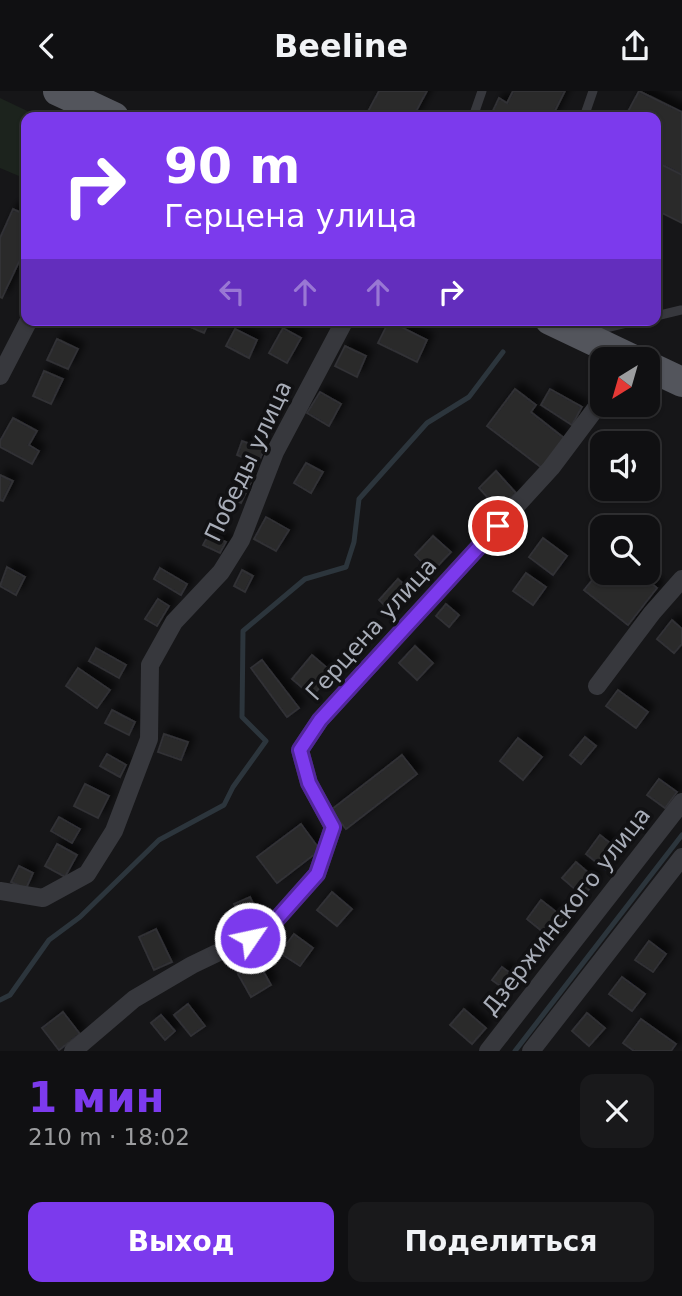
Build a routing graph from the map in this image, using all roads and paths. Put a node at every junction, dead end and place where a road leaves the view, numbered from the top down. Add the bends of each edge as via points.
1 (58, 91) edge
2 (482, 91) edge
3 (593, 91) edge
4 (103, 112) edge
5 (475, 112) edge
6 (586, 112) edge
7 (681, 310) edge
8 (661, 315) edge
9 (26, 326) edge
10 (342, 326) edge
11 (565, 326) edge
12 (608, 347) edge
13 (660, 372) edge
14 (0, 376) edge
15 (682, 382) edge
16 (590, 416) edge
17 (682, 579) edge
18 (597, 685) dead end
19 (682, 801) edge
20 (682, 857) edge
21 (0, 891) edge
22 (73, 1051) edge
23 (488, 1051) edge
24 (531, 1051) edge

1 - 4 main road
2 - 5 lane
3 - 6 lane
7 - 8 lane
9 - 14 street
10 - 21 street, Победы улица via 275,452 241,540 221,572 174,622 150,666 149,739 114,831 87,874 43,898
11 - 12 main road
13 - 15 main road
16 - 22 street, Герцена улица via 551,468 320,720 300,750 309,783 333,827 317,874 269,928 191,965 134,999
17 - 18 street
19 - 23 street, Дзержинского улица
20 - 24 street

